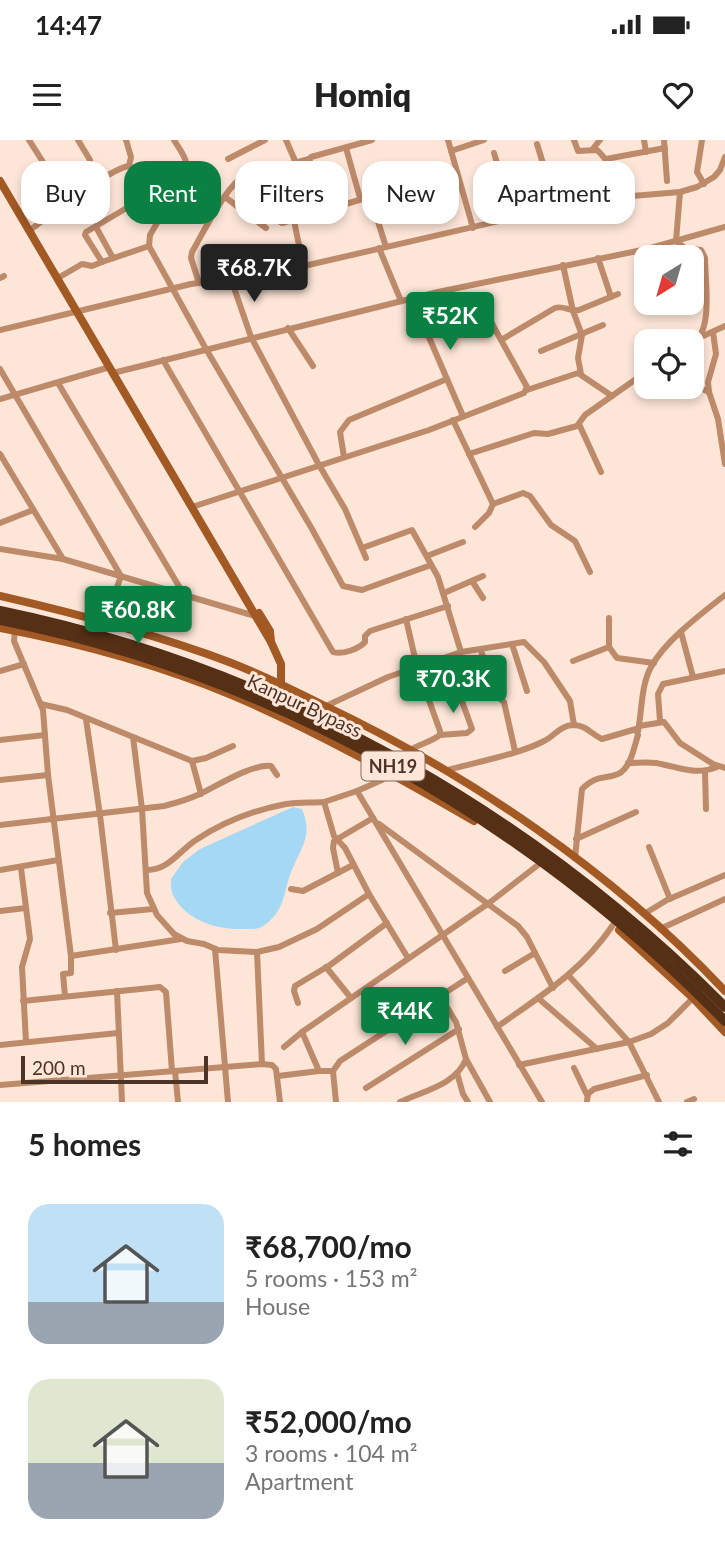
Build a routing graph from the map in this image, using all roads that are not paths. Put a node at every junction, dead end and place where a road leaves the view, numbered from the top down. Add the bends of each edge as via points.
1 (29, 140) edge
2 (78, 140) edge
3 (126, 140) edge
4 (174, 140) edge
5 (265, 140) edge
6 (286, 140) edge
7 (372, 140) edge
8 (448, 140) edge
9 (484, 140) edge
10 (574, 140) edge
11 (600, 140) edge
12 (645, 140) edge
13 (664, 140) edge
14 (702, 140) edge
15 (537, 144) dead end
16 (346, 148) junction
17 (664, 148) junction
18 (592, 150) junction
19 (451, 151) junction
20 (646, 152) junction
21 (494, 153) dead end
22 (725, 157) edge
23 (228, 159) dead end
24 (309, 159) joint
25 (606, 159) joint
26 (90, 160) dead end
27 (42, 161) edge
28 (130, 161) edge
29 (185, 161) edge
30 (295, 161) edge
31 (302, 161) edge
32 (496, 161) edge
33 (542, 161) edge
34 (124, 166) edge
35 (0, 181) edge
36 (667, 181) dead end
37 (235, 183) edge
38 (704, 184) junction
39 (680, 192) junction
40 (635, 196) edge
41 (225, 197) junction
42 (360, 198) junction
43 (348, 202) edge
44 (124, 210) edge
45 (155, 224) edge
46 (294, 224) edge
47 (488, 224) edge
48 (96, 227) junction
49 (725, 227) edge
50 (266, 228) dead end
51 (473, 228) junction
52 (29, 230) junction
53 (676, 241) junction
54 (149, 246) junction
55 (383, 248) junction
56 (113, 258) junction
57 (598, 258) junction
58 (102, 262) junction
59 (303, 264) junction
60 (563, 265) junction
61 (58, 278) junction
62 (232, 279) junction
63 (199, 282) junction
64 (171, 288) junction
65 (412, 298) junction
66 (401, 301) junction
67 (77, 310) junction
68 (573, 311) junction
69 (490, 320) dead end
70 (603, 325) dead end
71 (725, 326) edge
72 (288, 328) junction
73 (0, 330) edge
74 (704, 330) edge
75 (713, 332) junction
76 (582, 335) junction
77 (704, 336) edge
78 (251, 337) junction
79 (501, 340) junction
80 (205, 349) junction
81 (541, 351) dead end
82 (163, 360) junction
83 (313, 366) dead end
84 (0, 369) edge
85 (114, 374) junction
86 (581, 374) junction
87 (447, 379) junction
88 (634, 380) edge
89 (58, 383) junction
90 (527, 390) junction
91 (704, 390) edge
92 (709, 392) junction
93 (15, 395) junction
94 (612, 396) junction
95 (0, 399) edge
96 (463, 416) junction
97 (453, 421) junction
98 (579, 424) junction
99 (0, 454) edge
100 (469, 454) junction
101 (344, 457) junction
102 (725, 464) edge
103 (319, 466) junction
104 (601, 472) dead end
105 (282, 478) junction
106 (241, 492) junction
107 (493, 504) junction
108 (194, 507) junction
109 (33, 510) junction
110 (0, 523) edge
111 (475, 527) dead end
112 (463, 542) dead end
113 (362, 548) junction
114 (0, 549) edge
115 (427, 556) junction
116 (366, 558) dead end
117 (63, 559) junction
118 (431, 565) junction
119 (590, 572) dead end
120 (121, 576) junction
121 (483, 576) dead end
122 (472, 581) junction
123 (183, 593) junction
124 (444, 593) junction
125 (725, 595) edge
126 (0, 596) edge
127 (483, 598) dead end
128 (20, 600) junction
129 (448, 606) junction
130 (0, 611) edge
131 (258, 615) junction
132 (609, 618) dead end
133 (0, 620) edge
134 (406, 620) junction
135 (105, 621) junction
136 (0, 628) edge
137 (15, 631) junction
138 (681, 632) junction
139 (512, 644) junction
140 (609, 647) junction
141 (481, 650) junction
142 (461, 652) junction
143 (573, 661) dead end
144 (654, 663) junction
145 (24, 664) junction
146 (417, 667) junction
147 (0, 671) edge
148 (725, 671) edge
149 (693, 677) junction
150 (281, 685) junction
151 (458, 690) dead end
152 (527, 691) dead end
153 (41, 704) junction
154 (326, 706) junction
155 (86, 719) junction
156 (660, 721) junction
157 (574, 725) junction
158 (639, 728) junction
159 (0, 732) edge
160 (45, 735) junction
161 (440, 735) junction
162 (133, 737) junction
163 (1, 740) edge
164 (233, 746) dead end
165 (409, 748) junction
166 (515, 751) junction
167 (192, 761) junction
168 (628, 763) junction
169 (722, 767) edge
170 (448, 770) junction
171 (390, 772) junction
172 (705, 772) junction
173 (48, 775) junction
174 (277, 775) dead end
175 (0, 780) edge
176 (357, 791) junction
177 (201, 794) junction
178 (324, 802) junction
179 (142, 809) junction
180 (706, 809) dead end
181 (636, 812) dead end
182 (100, 815) junction
183 (53, 820) junction
184 (375, 820) junction
185 (0, 825) edge
186 (336, 839) junction
187 (576, 839) junction
188 (649, 847) dead end
189 (575, 858) junction
190 (58, 860) junction
191 (538, 864) junction
192 (353, 865) junction
193 (21, 868) junction
194 (0, 870) edge
195 (147, 870) junction
196 (338, 873) junction
197 (725, 875) edge
198 (291, 889) dead end
199 (369, 894) junction
200 (670, 899) junction
201 (725, 899) edge
202 (489, 903) junction
203 (26, 908) junction
204 (153, 909) junction
205 (0, 911) edge
206 (110, 913) junction
207 (644, 914) junction
208 (387, 923) junction
209 (613, 925) junction
210 (660, 929) junction
211 (443, 935) junction
212 (181, 939) junction
213 (215, 949) junction
214 (116, 950) junction
215 (257, 952) junction
216 (535, 953) junction
217 (71, 956) junction
218 (408, 958) junction
219 (327, 967) junction
220 (505, 971) dead end
221 (569, 976) junction
222 (468, 978) junction
223 (553, 988) junction
224 (117, 991) junction
225 (725, 991) edge
226 (65, 996) junction
227 (440, 996) junction
228 (351, 998) junction
229 (538, 998) junction
230 (693, 998) junction
231 (23, 1001) junction
232 (298, 1003) dead end
233 (725, 1007) edge
234 (725, 1021) edge
235 (497, 1027) junction
236 (458, 1029) junction
237 (302, 1032) junction
238 (725, 1032) edge
239 (118, 1033) junction
240 (26, 1042) junction
241 (629, 1042) junction
242 (0, 1045) edge
243 (284, 1047) dead end
244 (597, 1049) junction
245 (466, 1059) junction
246 (262, 1064) junction
247 (519, 1066) junction
248 (225, 1067) junction
249 (575, 1068) dead end
250 (174, 1071) junction
251 (320, 1071) junction
252 (333, 1071) junction
253 (457, 1073) junction
254 (120, 1075) junction
255 (647, 1075) junction
256 (278, 1076) junction
257 (0, 1086) edge
258 (366, 1088) dead end
259 (587, 1098) edge
260 (122, 1102) edge
261 (178, 1102) edge
262 (228, 1102) edge
263 (280, 1102) edge
264 (336, 1102) edge
265 (400, 1102) edge
266 (468, 1102) edge
267 (490, 1102) edge
268 (542, 1102) edge
269 (659, 1102) edge

1 - 27 street
2 - 26 street
3 - 28 street
4 - 29 street
5 - 23 street
6 - 30 street
7 - 16 street
8 - 19 street
9 - 19 street
10 - 18 street via 578,151
11 - 18 street
12 - 20 street
13 - 17 street
14 - 38 street via 697,172
15 - 33 street
16 - 24 street
16 - 42 street
17 - 20 street
17 - 36 street
18 - 25 street
19 - 51 street
20 - 25 street
21 - 32 street
22 - 38 street via 720,170
24 - 31 street
34 - 52 street
35 - 52 main road
37 - 41 street
38 - 39 street
39 - 40 street
39 - 53 street
41 - 50 street
41 - 63 street via 192,252
42 - 43 street
42 - 55 street via 369,200
44 - 48 street
45 - 54 street
46 - 59 street
47 - 51 street
48 - 56 street
48 - 58 street via 85,235
49 - 53 street
51 - 55 street
52 - 61 main road
53 - 57 street
53 - 74 street via 704,253
54 - 56 street
54 - 64 street
55 - 59 street
55 - 66 street
56 - 58 street
57 - 60 street
57 - 68 street via 615,295
58 - 61 street via 82,264
59 - 62 street
60 - 65 street
60 - 68 street
61 - 67 main road
62 - 63 street
62 - 78 street
63 - 64 street
64 - 67 street
64 - 80 street
65 - 66 street
65 - 87 street
66 - 72 street
67 - 73 street
67 - 85 main road
68 - 76 street
68 - 79 street via 555,308
69 - 79 street
70 - 76 street
71 - 75 street
72 - 78 street
72 - 83 street
75 - 77 street
75 - 92 street via 716,354
76 - 81 street
76 - 86 street
78 - 80 street
78 - 103 street
79 - 90 street
80 - 82 street
80 - 105 street
82 - 85 street
82 - 106 street
84 - 93 street
85 - 89 street
85 - 108 main road
86 - 90 street
86 - 94 street
87 - 96 street
87 - 101 street via 349,420 340,432
88 - 94 street
89 - 93 street
89 - 123 street
90 - 96 street
91 - 92 street
92 - 102 street
93 - 95 street
93 - 120 street
94 - 98 street
96 - 97 street
97 - 100 street
97 - 101 street
98 - 100 street
98 - 104 street
99 - 109 street
100 - 107 street
101 - 103 street
103 - 105 street
103 - 113 street
105 - 106 street
105 - 118 street via 347,589 362,590
106 - 108 street
106 - 134 street via 332,652 360,646 370,631
107 - 111 street
107 - 119 street via 530,496 548,522 575,541
108 - 131 main road
109 - 110 street
109 - 117 street
112 - 115 street
113 - 115 street via 412,530
113 - 116 street
114 - 117 street
115 - 118 street
117 - 120 street
118 - 124 street
120 - 123 street
120 - 135 street
121 - 122 street
122 - 124 street
122 - 127 street
123 - 131 street
124 - 129 street
125 - 138 street
126 - 128 main road
128 - 135 main road
128 - 137 street
129 - 134 street
129 - 142 street
130 - 233 highway, Kanpur Bypass / NH19, bridge via 98,635 212,673 294,706 381,749 460,794 553,858 667,950
131 - 150 main road via 271,631 281,664
132 - 140 street
133 - 234 highway, Kanpur Bypass / NH19, bridge via 71,636 204,679 373,755 519,844 587,895
134 - 146 street
135 - 150 main road via 232,663
136 - 137 main road
137 - 145 street
137 - 171 main road via 158,668 233,696
138 - 144 street
138 - 149 street
139 - 141 street
139 - 152 street
139 - 157 street via 528,644 544,662 570,701
140 - 143 street
140 - 144 street via 622,660
141 - 142 street
141 - 166 street via 504,702
142 - 146 street
144 - 158 street via 644,687
145 - 147 street
145 - 153 street
146 - 154 street
146 - 161 street
148 - 149 street
149 - 156 street via 663,684 658,694
150 - 154 main road
151 - 161 street via 472,729
153 - 155 street
153 - 160 street
154 - 165 main road
155 - 162 street
155 - 182 street
156 - 158 street
156 - 169 street via 680,743
157 - 158 street via 602,739
157 - 166 street
158 - 168 street
159 - 163 street
160 - 163 street
160 - 173 street
161 - 165 street
162 - 167 street
162 - 179 street
164 - 167 street
165 - 170 main road
165 - 171 street
166 - 170 street
167 - 177 street
168 - 172 street
168 - 187 street via 619,774 597,778 583,789
169 - 172 street
170 - 189 main road
171 - 176 street
171 - 191 main road
172 - 180 street
173 - 175 street
173 - 183 street
174 - 177 street via 265,765
176 - 178 street
176 - 184 street
177 - 179 street
178 - 186 street
178 - 195 street via 285,804 232,820 192,842 166,866
179 - 182 street
179 - 195 street
181 - 187 street
182 - 183 street
182 - 206 street
183 - 185 street
183 - 190 street
184 - 186 street
184 - 202 street
184 - 211 street
186 - 192 street
186 - 196 street via 333,848
187 - 189 street
188 - 200 street
189 - 207 main road
190 - 193 street
190 - 217 street
191 - 202 street
191 - 209 main road
192 - 196 street
192 - 199 street
193 - 194 street
193 - 203 street
195 - 204 street
196 - 198 street via 303,891
197 - 200 street
199 - 208 street
199 - 215 street via 317,929
200 - 207 street
201 - 210 street
202 - 211 street
202 - 216 street via 518,926
203 - 205 street
203 - 231 street via 30,939 22,962
204 - 206 street
204 - 212 street
206 - 214 street
207 - 210 main road
208 - 218 street
208 - 219 street
209 - 221 street
209 - 230 main road
210 - 225 main road
211 - 218 street
211 - 222 street
212 - 213 street
212 - 214 street
213 - 215 street
213 - 248 street
214 - 217 street
215 - 246 street
216 - 220 street
216 - 223 street
217 - 226 street via 71,973 63,974
218 - 228 street
219 - 228 street
219 - 232 street via 295,986
221 - 223 street
221 - 241 street
222 - 227 street
222 - 235 street
223 - 229 street
224 - 226 street
224 - 239 street
224 - 250 street via 164,989
226 - 231 street
227 - 236 street
227 - 252 street via 340,1061
228 - 237 street
229 - 235 street
229 - 244 street
230 - 238 main road
230 - 241 street via 658,1031
231 - 240 street
235 - 247 street
236 - 245 street
236 - 258 street
237 - 243 street
237 - 251 street
239 - 240 street
239 - 254 street
240 - 242 street
241 - 244 street
241 - 255 street
244 - 247 street
245 - 253 street
245 - 267 street
246 - 248 street
246 - 256 street via 274,1066
247 - 268 street
248 - 250 street
248 - 262 street
249 - 259 street
250 - 254 street
250 - 261 street
251 - 252 street
251 - 256 street
252 - 264 street
253 - 265 street
253 - 266 street
254 - 257 street
254 - 260 street
255 - 259 street via 594,1089
255 - 269 street
256 - 263 street

